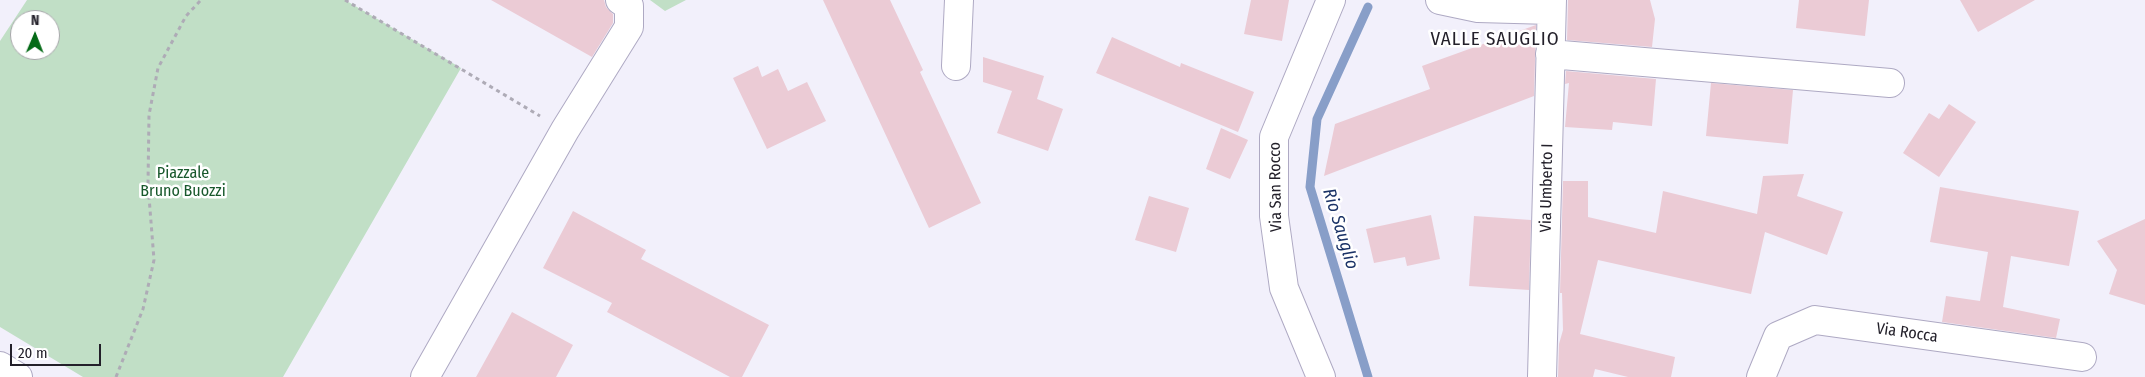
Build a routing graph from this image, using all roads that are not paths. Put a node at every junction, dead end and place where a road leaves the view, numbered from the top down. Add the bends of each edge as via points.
1 (620, 0) edge
2 (959, 0) edge
3 (1331, 0) edge
4 (1440, 0) edge
5 (1552, 5) edge
6 (1550, 54) junction
7 (956, 66) dead end
8 (1890, 83) dead end
9 (2082, 357) dead end
10 (0, 366) edge
11 (18, 377) edge
12 (425, 377) edge
13 (1321, 377) edge
14 (1542, 377) edge
15 (1761, 377) edge

1 - 12 street via 629,6 629,27
2 - 7 street
3 - 13 street, Via San Rocco via 1274,137 1274,216 1284,288
4 - 5 street via 1478,8
5 - 6 street, Via Umberto I
6 - 8 street
6 - 14 street, Via Umberto I
9 - 15 street, Via Rocca via 1815,320 1778,336
10 - 11 street

